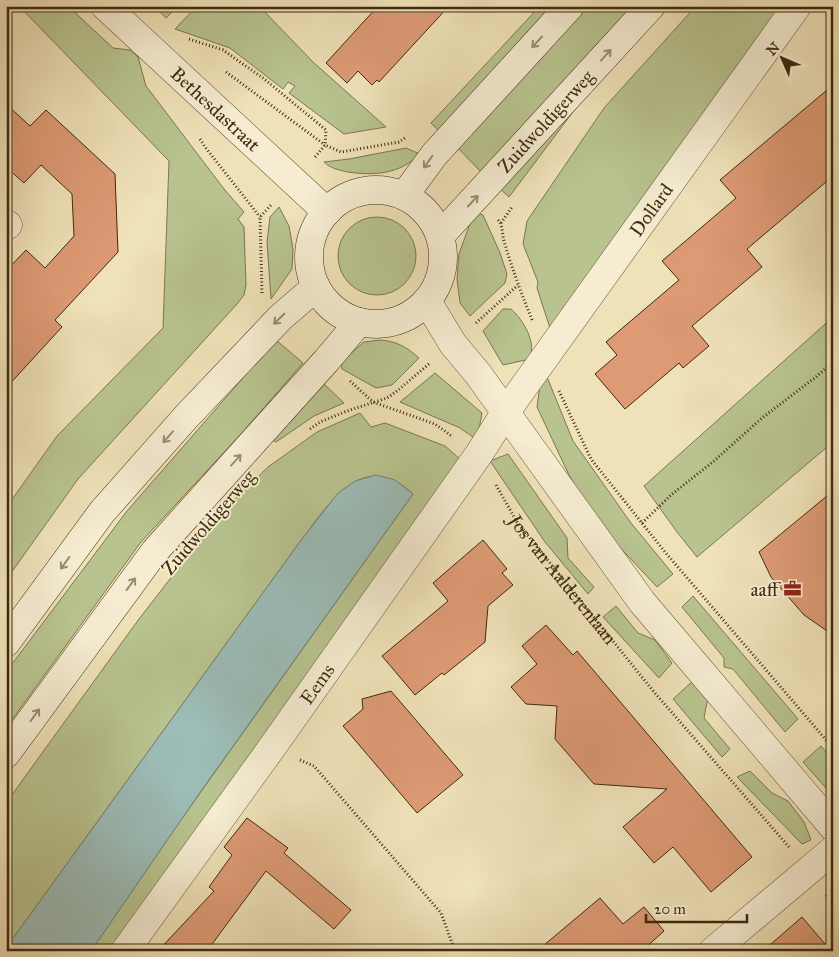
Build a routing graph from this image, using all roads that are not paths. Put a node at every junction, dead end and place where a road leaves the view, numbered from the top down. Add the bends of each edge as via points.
1 (105, 6) edge
2 (570, 6) edge
3 (651, 6) edge
4 (797, 6) edge
5 (404, 196) junction
6 (327, 212) junction
7 (440, 236) junction
8 (316, 287) junction
9 (427, 301) junction
10 (358, 322) junction
11 (506, 413) junction
12 (6, 642) edge
13 (6, 754) edge
14 (833, 828) edge
15 (833, 850) edge
16 (125, 951) edge
17 (714, 951) edge

1 - 6 street, Bethesdastraat
2 -> 5 street via 434,154
7 -> 3 street, Zuidwoldigerweg
4 - 11 street, Dollard
5 - 6 street via 384,191 363,192 344,199
5 - 7 street via 432,220
6 - 8 street via 316,228 310,248 310,269
7 - 9 street via 442,270
8 - 10 street via 326,302 341,315
8 -> 12 street via 280,317 102,512
9 - 10 street via 396,322
9 - 11 street via 453,344
13 -> 10 street, Zuidwoldigerweg via 155,551
11 - 14 street via 642,602
11 - 16 street, Eems
15 - 17 street

